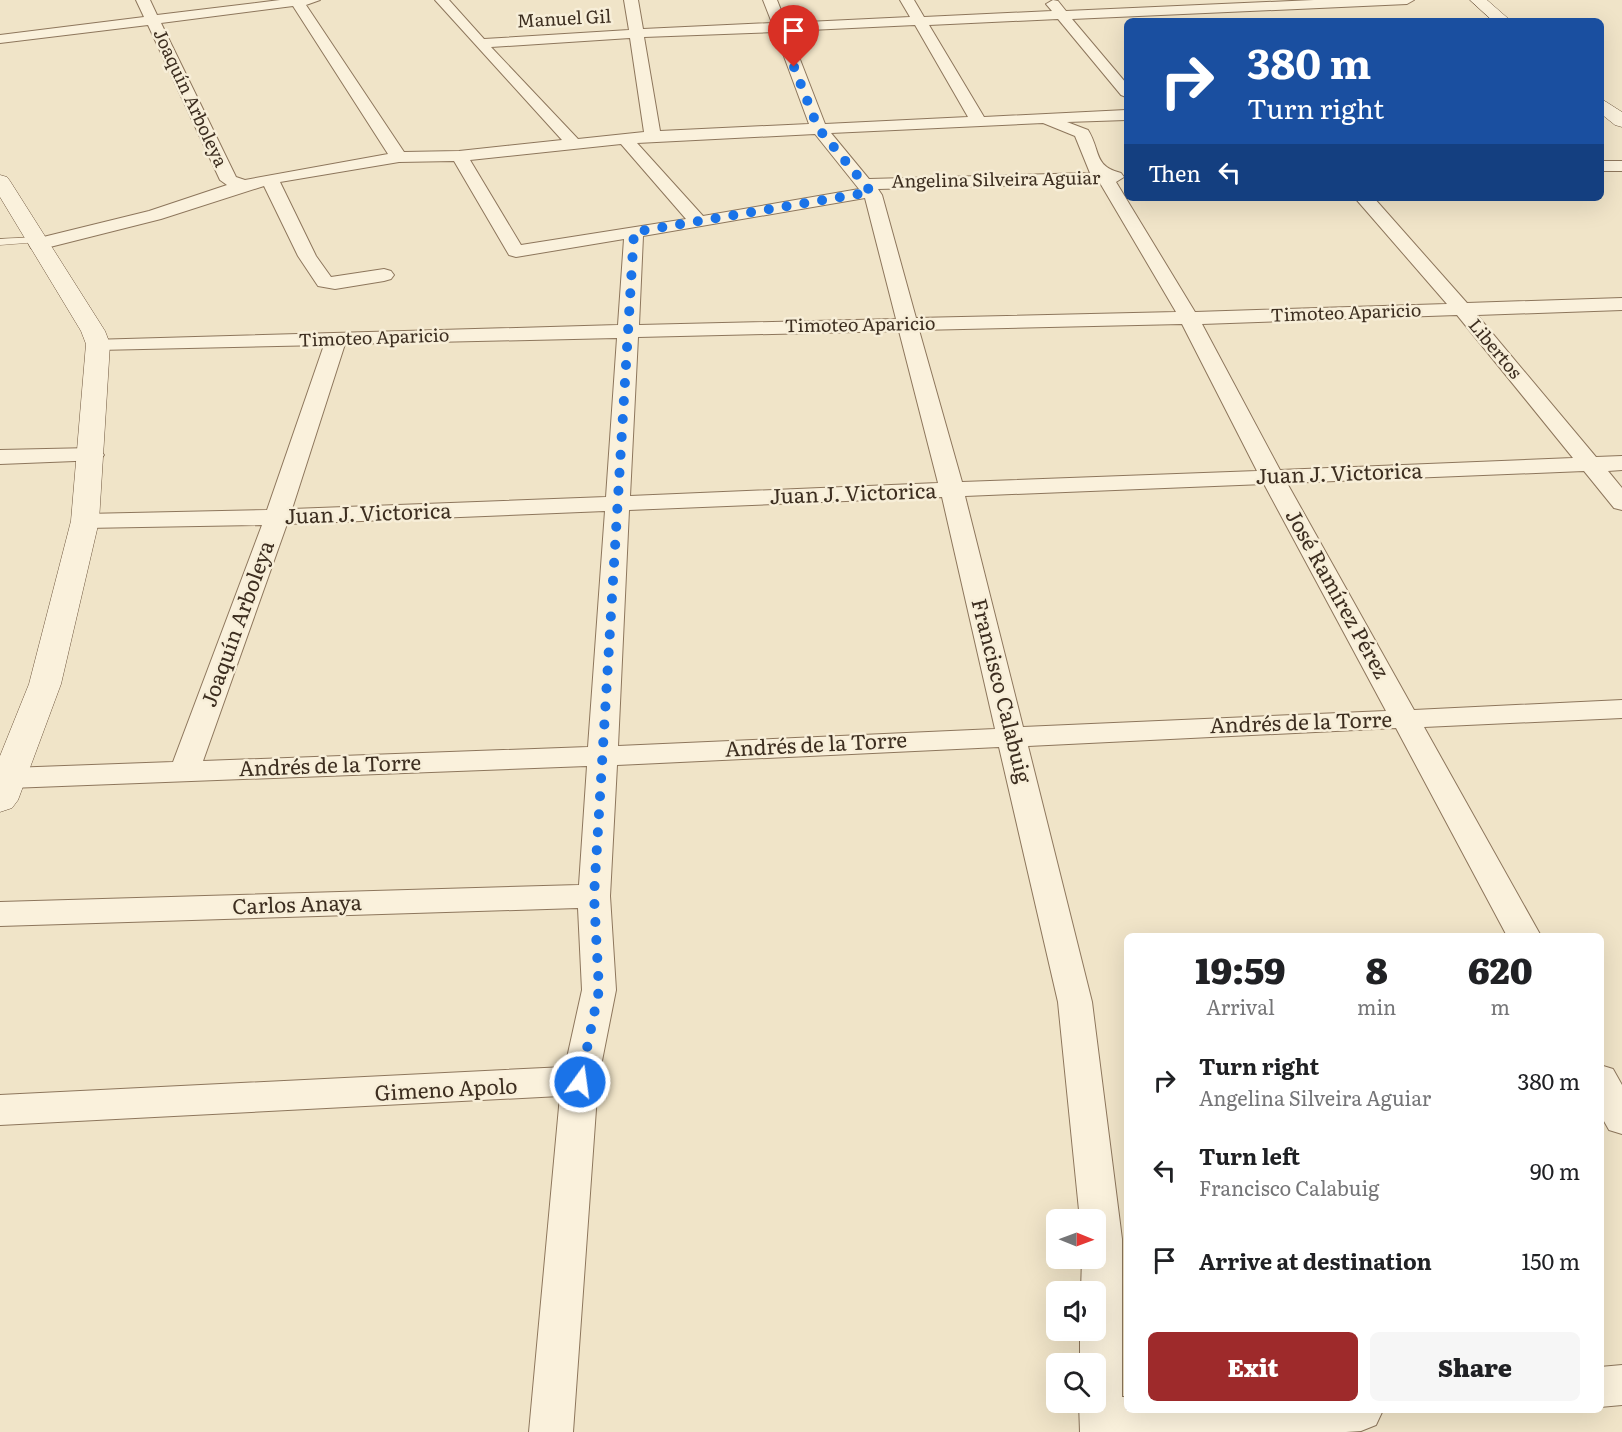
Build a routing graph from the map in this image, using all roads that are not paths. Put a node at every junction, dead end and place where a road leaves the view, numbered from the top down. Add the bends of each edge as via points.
1 (143, 0) edge
2 (314, 0) edge
3 (442, 0) edge
4 (631, 0) edge
5 (770, 0) edge
6 (907, 0) edge
7 (1049, 0) edge
8 (1407, 0) edge
9 (1478, 0) edge
10 (297, 1) edge
11 (1326, 1) edge
12 (1189, 5) edge
13 (1062, 15) junction
14 (1343, 15) dead end
15 (1202, 18) edge
16 (1499, 18) edge
17 (919, 20) junction
18 (153, 21) junction
19 (778, 27) junction
20 (635, 33) junction
21 (0, 39) edge
22 (480, 44) junction
23 (1124, 90) edge
24 (1604, 106) edge
25 (1124, 115) edge
26 (1042, 120) junction
27 (1622, 121) edge
28 (979, 122) junction
29 (818, 128) junction
30 (653, 136) junction
31 (625, 139) junction
32 (574, 144) junction
33 (459, 156) junction
34 (399, 157) junction
35 (1604, 166) edge
36 (1622, 166) edge
37 (1116, 177) edge
38 (270, 180) junction
39 (0, 181) edge
40 (244, 185) junction
41 (868, 188) junction
42 (1124, 192) edge
43 (1128, 201) edge
44 (1367, 201) edge
45 (699, 222) junction
46 (634, 232) junction
47 (0, 242) edge
48 (37, 242) junction
49 (384, 275) dead end
50 (1622, 304) edge
51 (1462, 309) junction
52 (1189, 318) junction
53 (906, 324) junction
54 (629, 331) junction
55 (336, 340) junction
56 (98, 344) junction
57 (92, 454) junction
58 (0, 457) edge
59 (1622, 463) edge
60 (1591, 465) junction
61 (1272, 477) junction
62 (952, 490) junction
63 (618, 503) junction
64 (1622, 503) edge
65 (277, 517) junction
66 (85, 521) junction
67 (1622, 709) edge
68 (1407, 719) junction
69 (1012, 735) junction
70 (605, 756) junction
71 (185, 771) junction
72 (5, 789) edge
73 (594, 896) junction
74 (0, 914) edge
75 (1522, 933) edge
76 (580, 1082) junction
77 (1604, 1086) edge
78 (0, 1110) edge
79 (1622, 1119) edge
80 (1622, 1385) edge
81 (1604, 1387) edge
82 (1330, 1413) edge
83 (1101, 1424) edge
84 (551, 1432) edge

1 - 18 street, Joaquín Arboleya
2 - 10 street
3 - 22 street
4 - 20 street
5 - 19 street, Francisco Calabuig
6 - 17 street
7 - 13 street
8 - 11 street, Manuel Gil
9 - 16 street
10 - 18 street
10 - 34 street
11 - 12 street, Manuel Gil
11 - 14 street
12 - 13 street, Manuel Gil
12 - 15 street
13 - 17 street, Manuel Gil
13 - 23 street
17 - 19 street, Manuel Gil
17 - 28 street
18 - 21 street
18 - 40 street, Joaquín Arboleya via 229,180
19 - 20 street, Manuel Gil
19 - 29 street, Francisco Calabuig
20 - 22 street, Manuel Gil
20 - 30 street
22 - 32 street
24 - 27 street
25 - 26 street
26 - 28 street
26 - 37 street, José Ramírez Pérez via 1082,133 1095,168
28 - 29 street
29 - 30 street
29 - 41 street, Francisco Calabuig
30 - 31 street
31 - 32 street
31 - 45 street
32 - 33 street
33 - 34 street
33 - 46 street, Angelina Silveira Aguiar via 516,251
34 - 38 street
35 - 36 street
37 - 41 street, Angelina Silveira Aguiar
37 - 42 street, José Ramírez Pérez
38 - 40 street
38 - 49 street via 307,256 325,282
39 - 48 street
40 - 48 street via 155,215
41 - 45 street, Angelina Silveira Aguiar
41 - 53 street, Francisco Calabuig
43 - 52 street, José Ramírez Pérez
44 - 51 street, Libertos
45 - 46 street, Angelina Silveira Aguiar
46 - 54 street
47 - 48 lane
48 - 56 street
50 - 51 street, Timoteo Aparicio
51 - 52 street, Timoteo Aparicio
51 - 60 street, Libertos
52 - 53 street, Timoteo Aparicio
52 - 61 street, José Ramírez Pérez
53 - 54 street, Timoteo Aparicio
53 - 62 street, Francisco Calabuig
54 - 55 street, Timoteo Aparicio
54 - 63 street
55 - 56 street, Timoteo Aparicio
55 - 65 street, Joaquín Arboleya
56 - 57 street
57 - 58 street
57 - 66 street
59 - 60 street, Juan J. Victorica
60 - 61 street, Juan J. Victorica
60 - 64 street, Libertos
61 - 62 street, Juan J. Victorica
61 - 68 street, José Ramírez Pérez
62 - 63 street, Juan J. Victorica
62 - 69 street, Francisco Calabuig
63 - 65 street, Juan J. Victorica
63 - 70 street
65 - 66 street, Juan J. Victorica
65 - 71 street, Joaquín Arboleya
66 - 72 street via 45,684
67 - 68 street, Andrés de la Torre
68 - 69 street, Andrés de la Torre
68 - 75 street, José Ramírez Pérez
69 - 70 street, Andrés de la Torre
69 - 83 street, Francisco Calabuig via 1075,1002 1081,1045 1101,1239
70 - 71 street, Andrés de la Torre
70 - 73 street
71 - 72 street, Andrés de la Torre
73 - 74 street, Carlos Anaya
73 - 76 street via 599,990
76 - 78 street, Gimeno Apolo
76 - 84 street
77 - 79 street
80 - 81 street
82 - 83 street via 1226,1423

